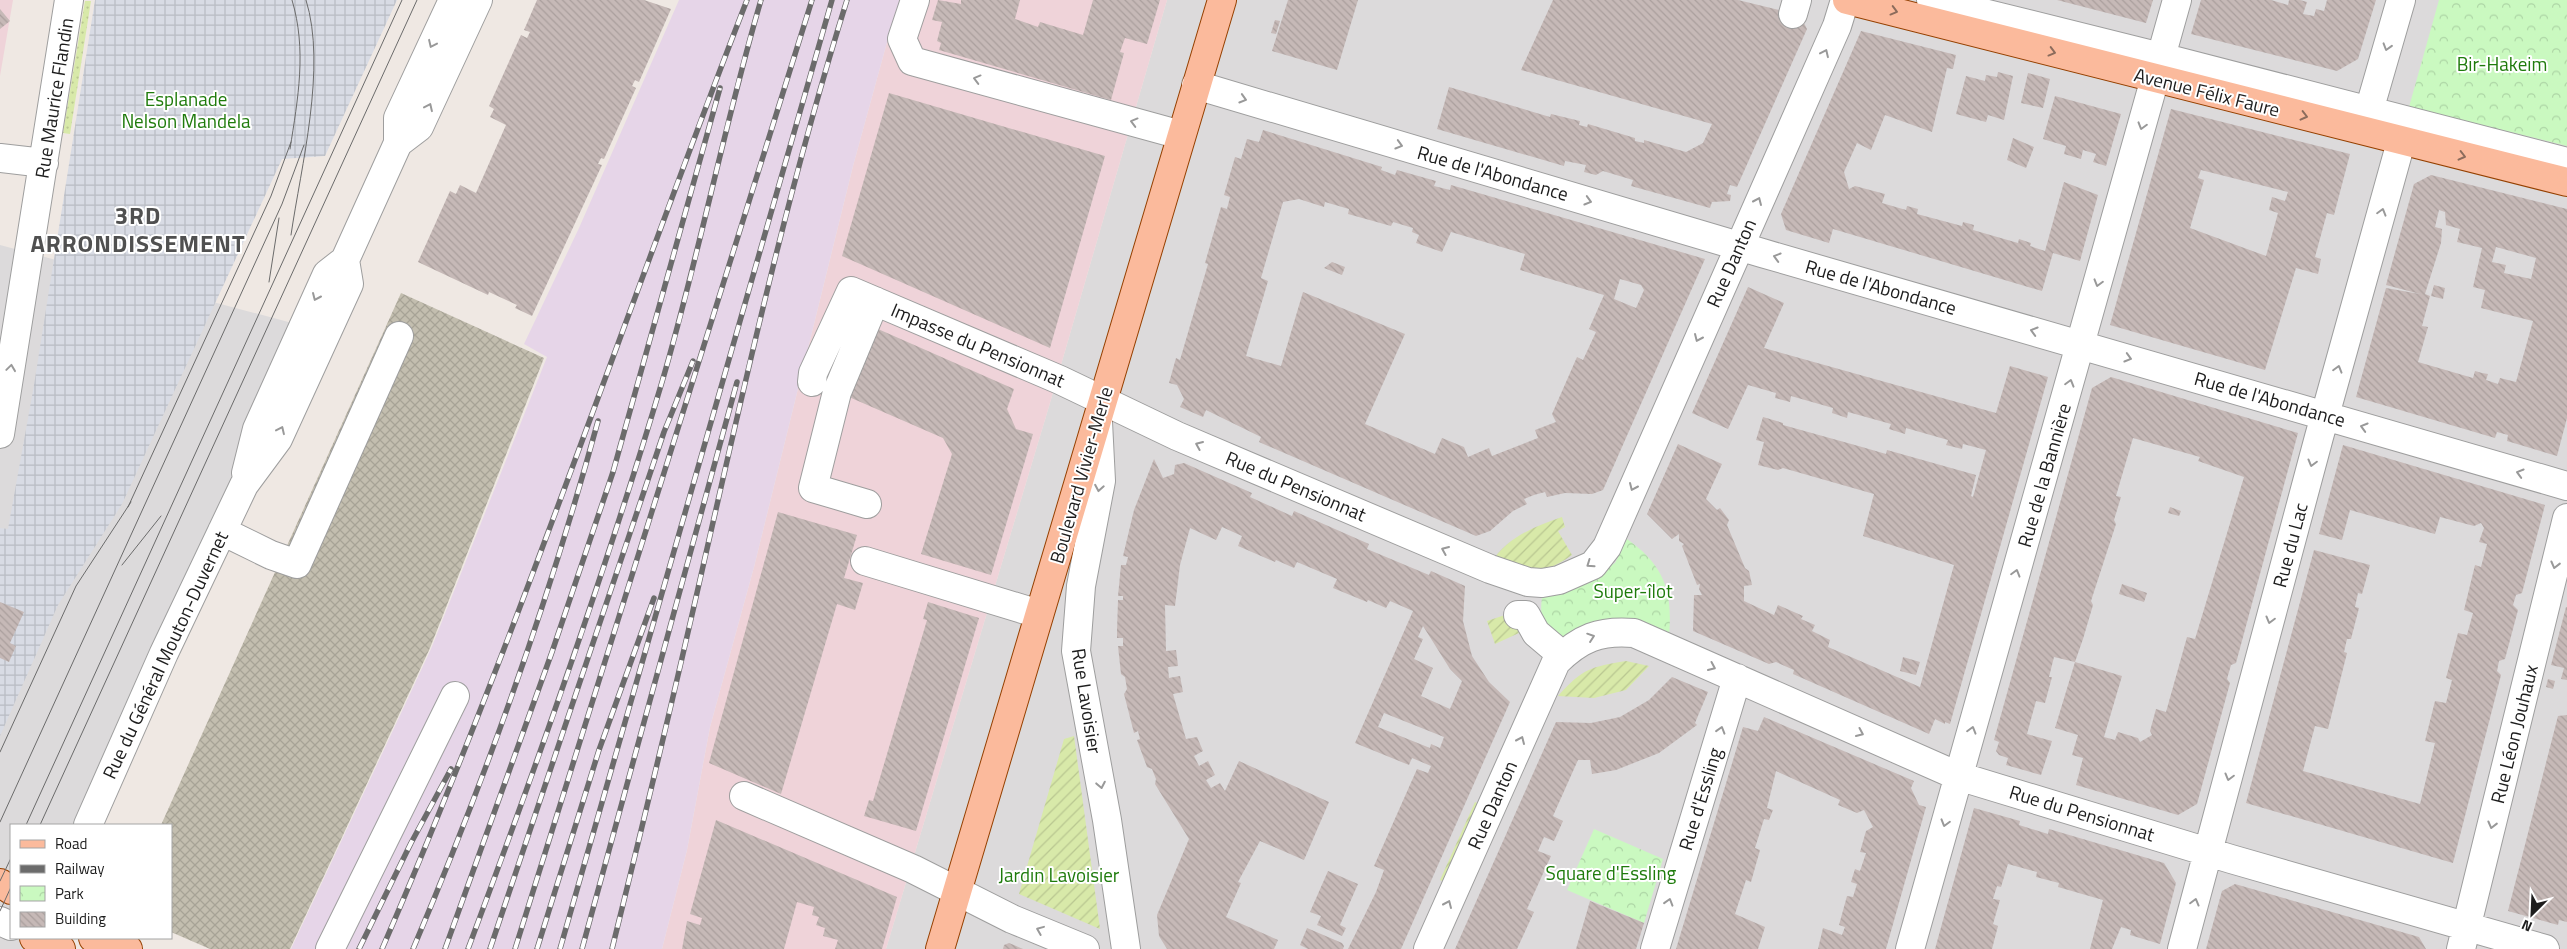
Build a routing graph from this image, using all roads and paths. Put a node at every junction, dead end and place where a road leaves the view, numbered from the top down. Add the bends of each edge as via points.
1 (69, 0) edge
2 (453, 0) edge
3 (478, 0) edge
4 (915, 0) edge
5 (1222, 0) edge
6 (1846, 0) edge
7 (1931, 0) edge
8 (2177, 0) edge
9 (2401, 0) edge
10 (2158, 68) junction
11 (1196, 85) junction
12 (2366, 121) junction
13 (1181, 135) junction
14 (2401, 142) junction
15 (398, 143) junction
16 (0, 158) edge
17 (2567, 162) edge
18 (44, 163) junction
19 (2567, 182) edge
20 (1739, 246) junction
21 (863, 296) junction
22 (8, 334) edge
23 (399, 336) dead end
24 (2081, 344) junction
25 (812, 382) dead end
26 (1101, 411) junction
27 (2325, 416) junction
28 (0, 434) edge
29 (2567, 486) edge
30 (867, 504) dead end
31 (2567, 518) edge
32 (222, 531) junction
33 (865, 561) dead end
34 (1490, 569) joint
35 (1039, 614) junction
36 (1518, 615) dead end
37 (1559, 658) junction
38 (1737, 678) junction
39 (455, 696) dead end
40 (1958, 776) junction
41 (744, 796) dead end
42 (88, 824) edge
43 (2208, 852) junction
44 (956, 892) junction
45 (2464, 938) edge
46 (36, 939) edge
47 (96, 939) edge
48 (61, 949) edge
49 (128, 949) edge
50 (330, 949) edge
51 (940, 949) edge
52 (1085, 949) edge
53 (1126, 949) edge
54 (1428, 949) edge
55 (1655, 949) edge
56 (1910, 949) edge
57 (2182, 949) edge
58 (2545, 949) edge

1 - 18 street, Rue Maurice Flandin
2 -> 15 street, Rue du Général Mouton-Duvernet via 398,118
15 -> 3 street, Rue du Général Mouton-Duvernet via 419,127
13 -> 4 street via 912,62 902,38
5 - 11 main road, Boulevard Vivier-Merle
6 -> 10 main road, Avenue Félix Faure
20 -> 6 street, Rue Danton
7 - 10 street, Avenue Félix Faure
8 - 10 street, Rue de la Bannière
9 -> 12 street
10 - 12 main road, Avenue Félix Faure
10 -> 24 street, Rue de la Bannière
11 - 13 main road, Boulevard Vivier-Merle
11 -> 20 street, Rue de l'Abondance
12 - 14 main road, Avenue Félix Faure
12 - 17 street, Avenue Félix Faure
13 - 26 main road, Boulevard Vivier-Merle
14 -> 19 main road, Avenue Félix Faure
27 -> 14 street, Rue du Lac
15 - 32 street, Rue du Général Mouton-Duvernet via 345,260 326,274 256,429 244,485
16 - 18 street
18 - 22 street, Rue Maurice Flandin
24 -> 20 street, Rue de l'Abondance
20 -> 34 street, Rue Danton via 1607,547 1593,564 1559,580 1528,582
21 - 25 street via 813,373
21 - 26 street, Impasse du Pensionnat
21 - 30 street via 813,488
28 -> 22 street, Rue Maurice Flandin
23 - 32 street via 297,564
24 -> 27 street, Rue de l'Abondance
40 -> 24 street, Rue de la Bannière
34 -> 26 street, Rue du Pensionnat via 1140,418
26 - 35 main road, Boulevard Vivier-Merle
26 -> 53 street, Rue Lavoisier via 1101,481 1081,586 1076,651 1107,820
29 -> 27 street, Rue de l'Abondance
27 -> 43 street, Rue du Lac
31 -> 45 street, Rue Léon Jouhaux
32 - 42 street, Rue du Général Mouton-Duvernet via 164,652
33 - 35 street
35 - 44 main road, Boulevard Vivier-Merle
36 - 37 street via 1526,615 1536,633
37 -> 38 street, Rue du Pensionnat via 1586,638 1610,632 1634,633
54 -> 37 street, Rue Danton
38 -> 40 street, Rue du Pensionnat
55 -> 38 street, Rue d'Essling
39 - 50 street
40 - 43 street, Rue du Pensionnat
40 -> 56 street, Rue de la Bannière
41 - 44 street
43 - 45 street, Rue du Pensionnat
57 -> 43 street, Rue du Lac
44 - 51 main road, Boulevard Vivier-Merle
52 -> 44 street
45 - 58 street, Rue du Pensionnat
46 - 48 main road
47 - 49 main road

